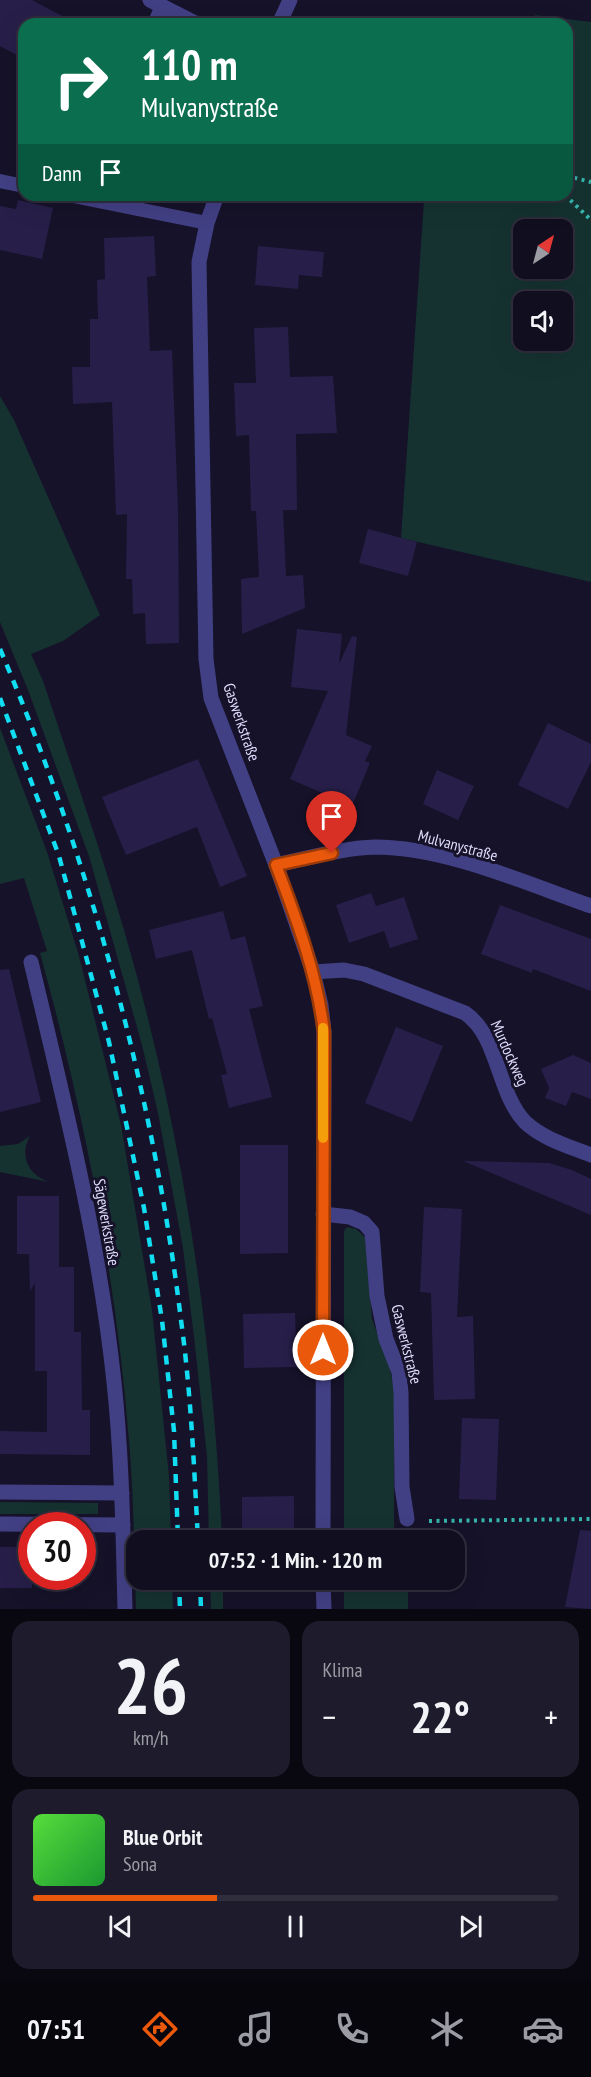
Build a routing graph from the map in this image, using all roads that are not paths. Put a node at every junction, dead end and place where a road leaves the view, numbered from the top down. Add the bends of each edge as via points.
1 (290, 0) edge
2 (156, 3) edge
3 (155, 18) edge
4 (185, 18) edge
5 (282, 18) edge
6 (0, 182) edge
7 (18, 185) edge
8 (98, 201) edge
9 (215, 201) edge
10 (207, 223) junction
11 (276, 865) junction
12 (591, 906) edge
13 (31, 962) dead end
14 (313, 972) junction
15 (591, 1155) edge
16 (323, 1214) junction
17 (0, 1492) edge
18 (122, 1492) junction
19 (407, 1519) road end
20 (0, 1524) edge
21 (123, 1525) junction
22 (323, 1530) edge
23 (324, 1590) edge
24 (125, 1609) edge
25 (324, 1609) edge

1 - 5 street
2 - 3 lane
2 - 4 street
6 - 7 lane
8 - 10 lane
9 - 10 street, Gaswerkstraße
10 - 11 street, Gaswerkstraße via 199,262 206,658 211,698
11 - 12 street, Mulvanystraße via 351,849 396,848 452,859
11 - 14 street, Gaswerkstraße
13 - 18 street, Sägewerkstraße via 92,1233 114,1382
14 - 15 street, Murdockweg via 344,970 364,974 475,1020 524,1121 542,1135
14 - 16 street, Gaswerkstraße via 324,1032
16 - 19 street, Gaswerkstraße via 350,1217 372,1232 376,1296 399,1372 402,1487
16 - 22 street, Gaswerkstraße
17 - 18 street
18 - 21 street, Sägewerkstraße
20 - 21 street
21 - 24 street, Sägewerkstraße
23 - 25 street

